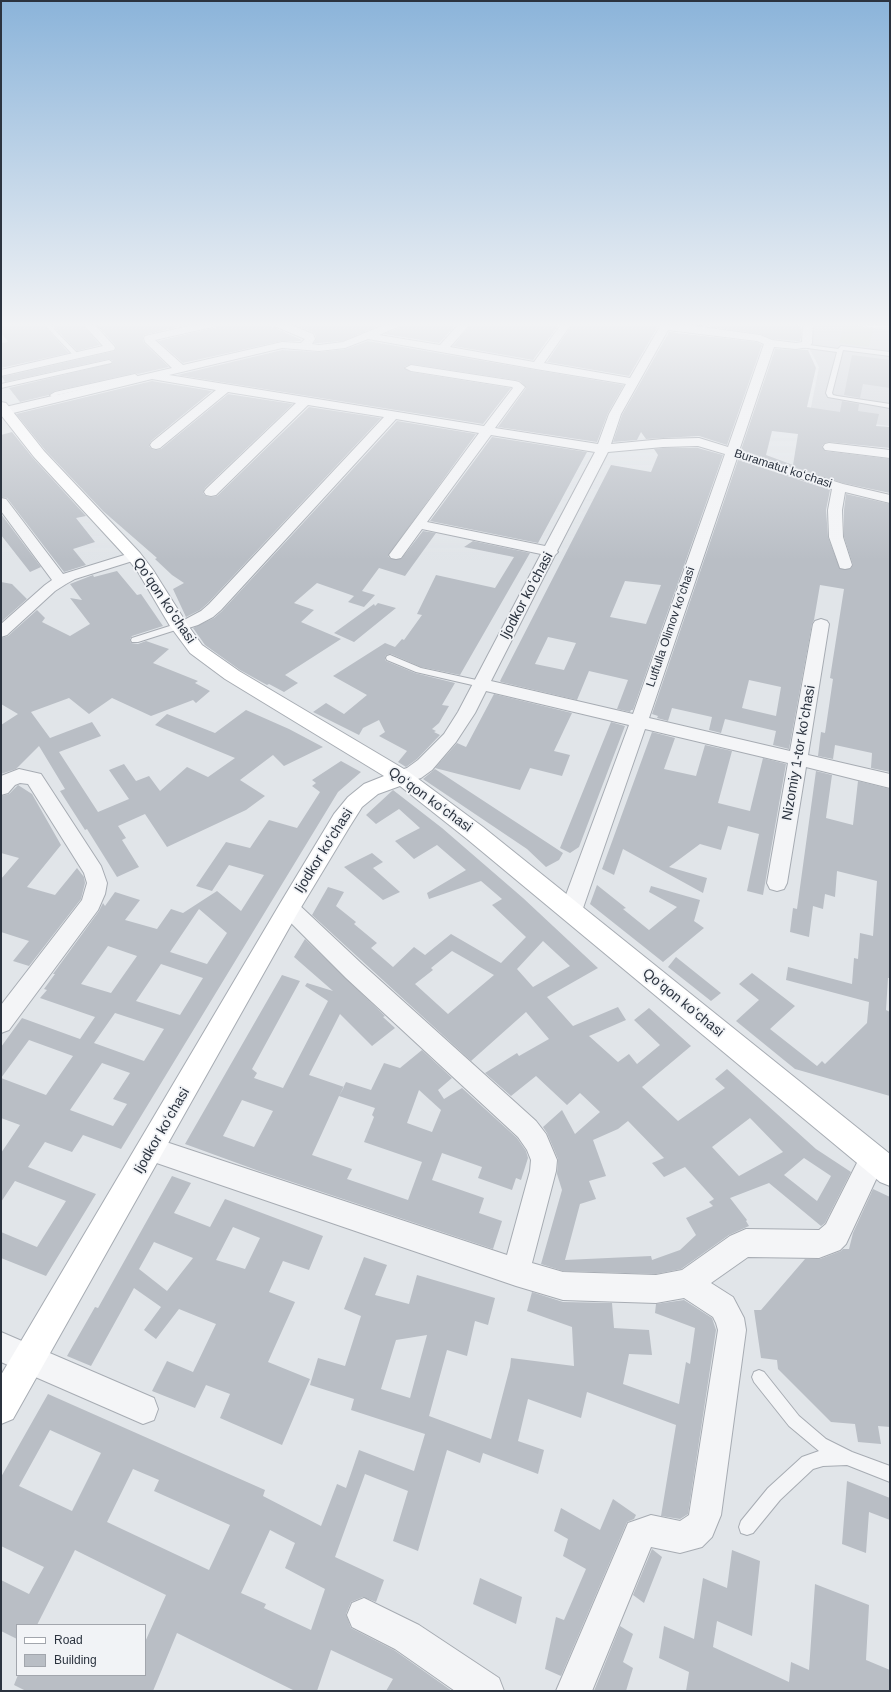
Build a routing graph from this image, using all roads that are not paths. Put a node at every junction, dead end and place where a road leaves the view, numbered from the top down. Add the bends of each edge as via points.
1 (39, 402) edge
2 (208, 402) edge
3 (304, 402) edge
4 (311, 402) edge
5 (508, 402) edge
6 (621, 402) edge
7 (749, 402) edge
8 (866, 402) edge
9 (890, 406) edge
10 (3, 408) edge
11 (393, 415) junction
12 (488, 430) junction
13 (156, 445) dead end
14 (829, 447) dead end
15 (603, 449) junction
16 (732, 452) junction
17 (890, 454) edge
18 (839, 487) junction
19 (211, 492) dead end
20 (890, 499) edge
21 (1, 502) edge
22 (418, 524) junction
23 (551, 552) junction
24 (396, 555) dead end
25 (134, 556) junction
26 (845, 565) dead end
27 (60, 581) junction
28 (821, 624) dead end
29 (179, 626) junction
30 (1, 632) edge
31 (135, 640) dead end
32 (390, 658) dead end
33 (481, 684) junction
34 (639, 721) junction
35 (798, 760) junction
36 (402, 777) junction
37 (890, 781) edge
38 (1, 788) edge
39 (777, 883) dead end
40 (289, 908) junction
41 (571, 911) junction
42 (1, 1023) edge
43 (151, 1149) junction
44 (881, 1165) edge
45 (516, 1272) junction
46 (687, 1283) junction
47 (1, 1347) edge
48 (29, 1359) junction
49 (759, 1377) dead end
50 (1, 1407) edge
51 (143, 1409) dead end
52 (848, 1458) junction
53 (890, 1474) edge
54 (747, 1527) dead end
55 (364, 1615) dead end
56 (486, 1691) edge
57 (574, 1691) edge

1 - 10 street
2 - 13 street
3 - 19 street
4 - 11 street, Buramatut koʻchasi
5 - 12 street
6 - 15 street, Ijodkor koʻchasi
7 - 16 street, Lutfulla Olimov koʻchasi
8 - 9 lane
10 - 25 main road, Qoʻqon koʻchasi via 39,454
11 - 12 street, Buramatut koʻchasi
11 - 29 street via 215,607 197,619
12 - 15 street, Buramatut koʻchasi
12 - 22 street
14 - 17 street
15 - 16 street, Buramatut koʻchasi via 691,441
15 - 23 street, Ijodkor koʻchasi
16 - 18 street, Buramatut koʻchasi
16 - 34 street, Lutfulla Olimov koʻchasi
18 - 20 street, Buramatut koʻchasi
18 - 26 street via 835,510 836,537
21 - 27 street
22 - 23 street
22 - 24 street
23 - 33 street, Ijodkor koʻchasi
25 - 27 street
25 - 29 main road, Qoʻqon koʻchasi
27 - 30 street
28 - 35 street, Nizomiy 1-tor koʼchasi
29 - 31 lane
29 - 36 main road, Qoʻqon koʻchasi via 196,649 232,675
32 - 33 lane via 419,670
33 - 34 street
33 - 36 street, Ijodkor koʻchasi via 450,738 425,765 414,773
34 - 35 street
34 - 41 street, Lutfulla Olimov koʻchasi
35 - 37 street
35 - 39 street, Nizomiy 1-tor koʼchasi
36 - 40 main road, Ijodkor koʻchasi via 370,789 355,802
36 - 41 main road, Qoʻqon koʻchasi
38 - 42 street via 8,780 19,776 34,779 94,872 97,883 90,904
40 - 43 main road, Ijodkor koʻchasi
40 - 45 street via 527,1129 537,1143 544,1160 543,1171
41 - 44 main road, Qoʻqon koʻchasi
43 - 45 street
43 - 48 main road, Ijodkor koʻchasi
44 - 46 street via 830,1240 819,1244 746,1244
45 - 46 street via 563,1286 656,1289
46 - 57 street via 723,1307 730,1318 732,1330 705,1515 701,1526 690,1535 680,1537 651,1531 640,1535
47 - 48 street
48 - 50 main road, Ijodkor koʻchasi
48 - 51 street
49 - 52 lane via 794,1421 821,1444
52 - 53 lane
52 - 54 lane via 822,1458 808,1463 774,1494
55 - 56 street via 407,1637

